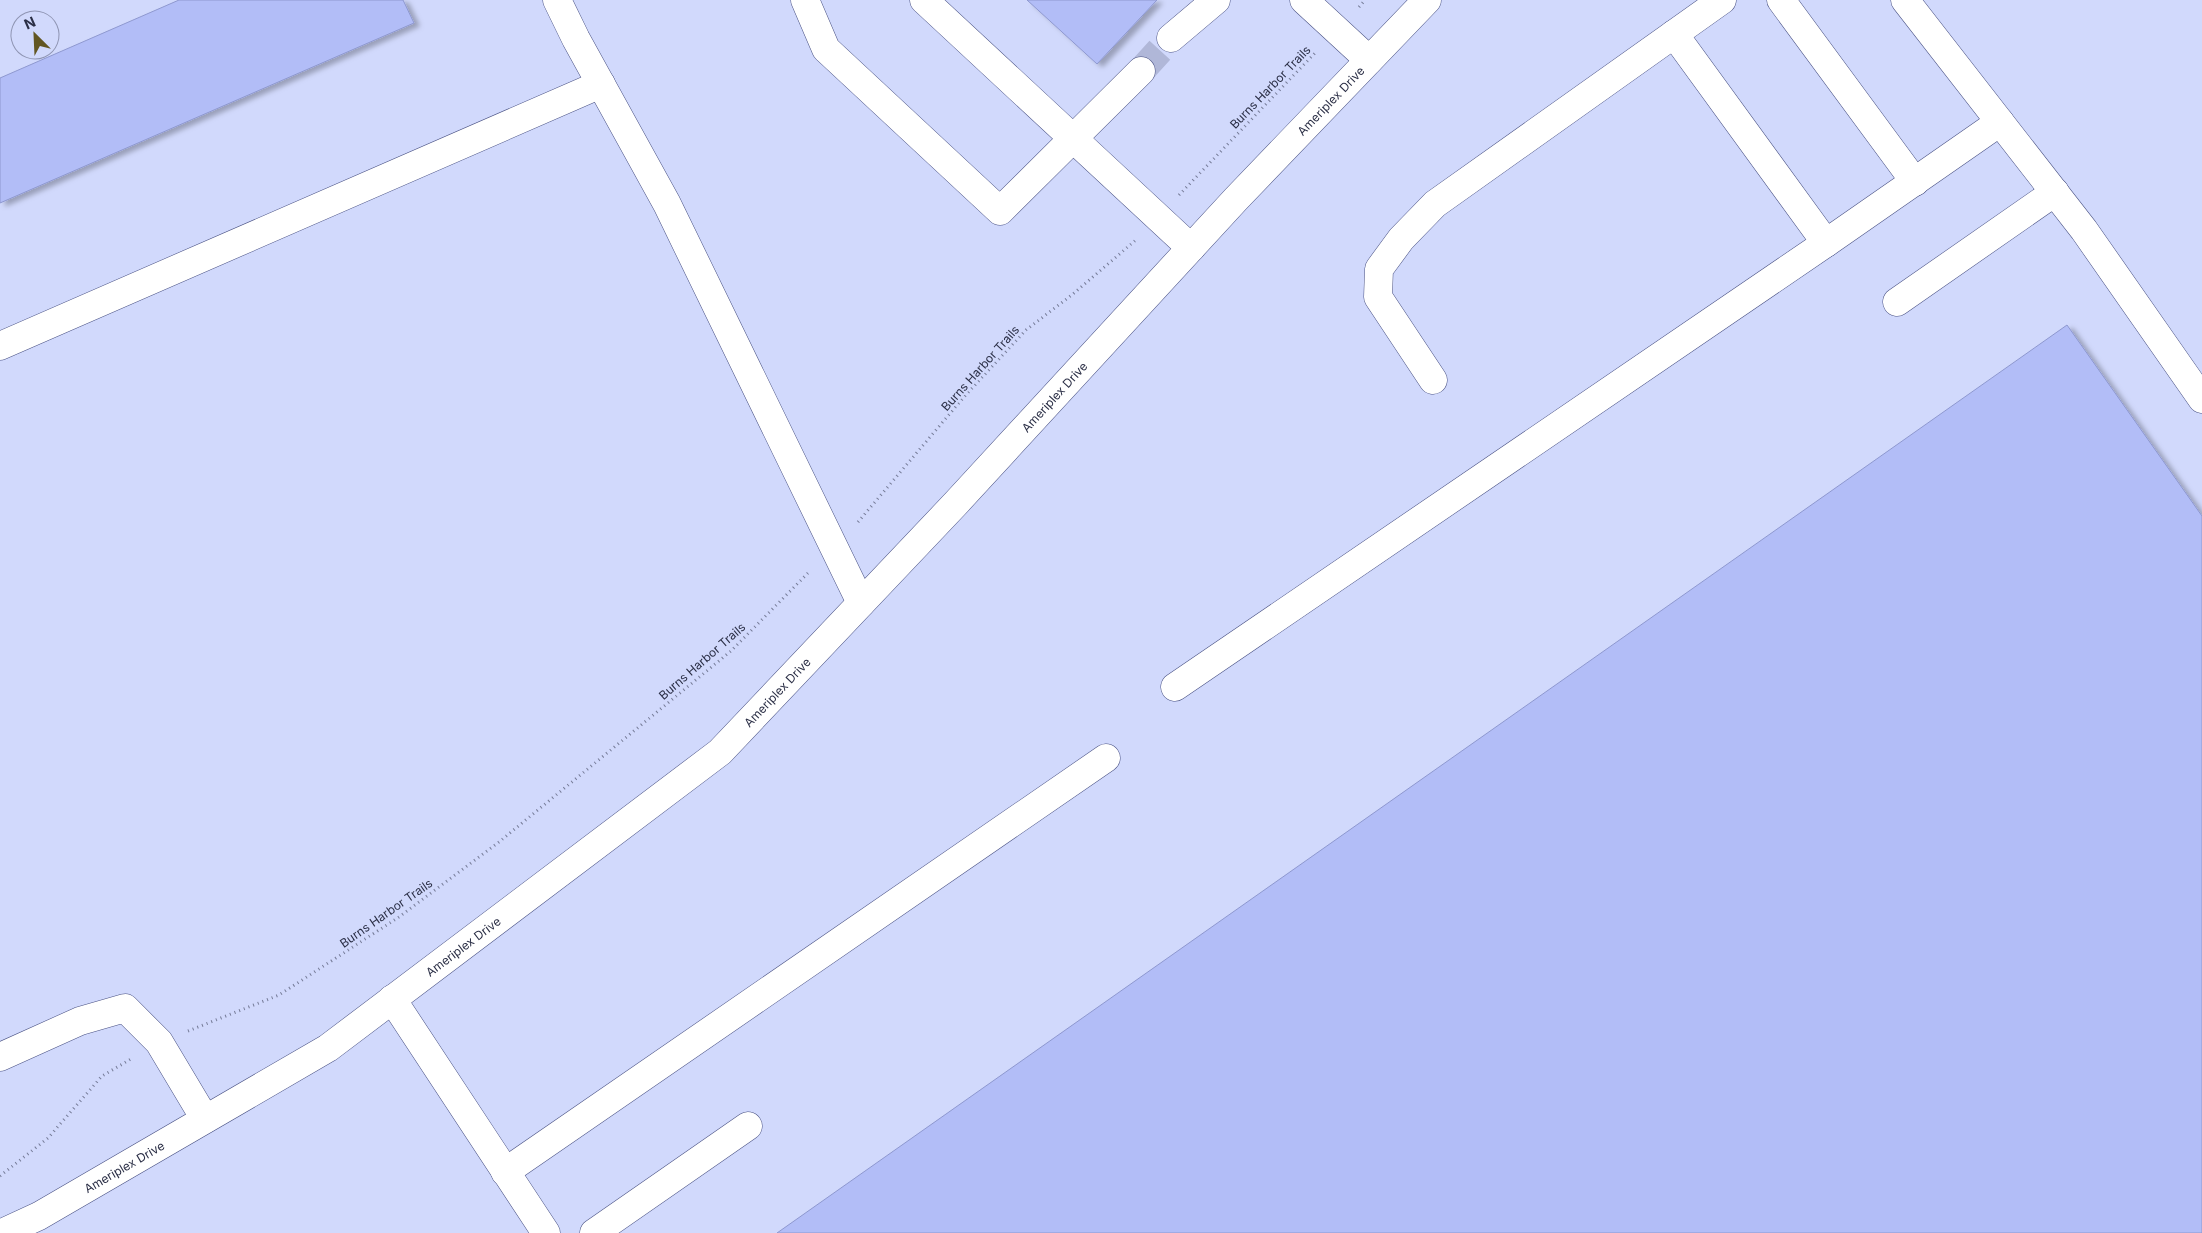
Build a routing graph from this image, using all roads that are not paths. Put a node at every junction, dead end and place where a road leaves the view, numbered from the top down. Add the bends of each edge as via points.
1 (557, 0) edge
2 (805, 0) edge
3 (924, 0) edge
4 (1216, 0) edge
5 (1304, 0) edge
6 (1427, 0) edge
7 (1722, 0) edge
8 (1781, 0) edge
9 (1905, 0) edge
10 (1674, 34) junction
11 (1172, 38) tunnel mouth
12 (1369, 60) junction
13 (1141, 71) tunnel mouth
14 (601, 84) junction
15 (2000, 122) junction
16 (1073, 139) junction
17 (1914, 182) junction
18 (2054, 192) junction
19 (1826, 243) junction
20 (1190, 248) junction
21 (1897, 302) dead end
22 (0, 346) edge
23 (1433, 380) dead end
24 (2202, 399) edge
25 (861, 603) junction
26 (1175, 687) dead end
27 (1106, 758) dead end
28 (392, 999) junction
29 (0, 1057) edge
30 (205, 1119) junction
31 (748, 1126) dead end
32 (505, 1172) junction
33 (2, 1233) edge
34 (546, 1233) edge
35 (594, 1233) edge

1 - 14 street
2 - 16 street via 826,49 1000,211
3 - 16 street
4 - 11 street
5 - 12 street
6 - 12 street, Ameriplex Drive
7 - 10 street
8 - 17 street
9 - 15 street
10 - 19 street
10 - 23 street via 1435,204 1401,239 1379,269 1378,297
12 - 20 street, Ameriplex Drive
13 - 16 street
14 - 22 street
14 - 25 street via 667,204
15 - 17 street
15 - 18 street
16 - 20 street
17 - 19 street
18 - 21 street
18 - 24 street
19 - 26 street
20 - 25 street, Ameriplex Drive
25 - 28 street, Ameriplex Drive via 720,752
27 - 32 street
28 - 30 street, Ameriplex Drive via 328,1048
28 - 32 street
29 - 30 street via 80,1021 125,1008 159,1042
30 - 33 street, Ameriplex Drive via 40,1216
31 - 35 street
32 - 34 street

